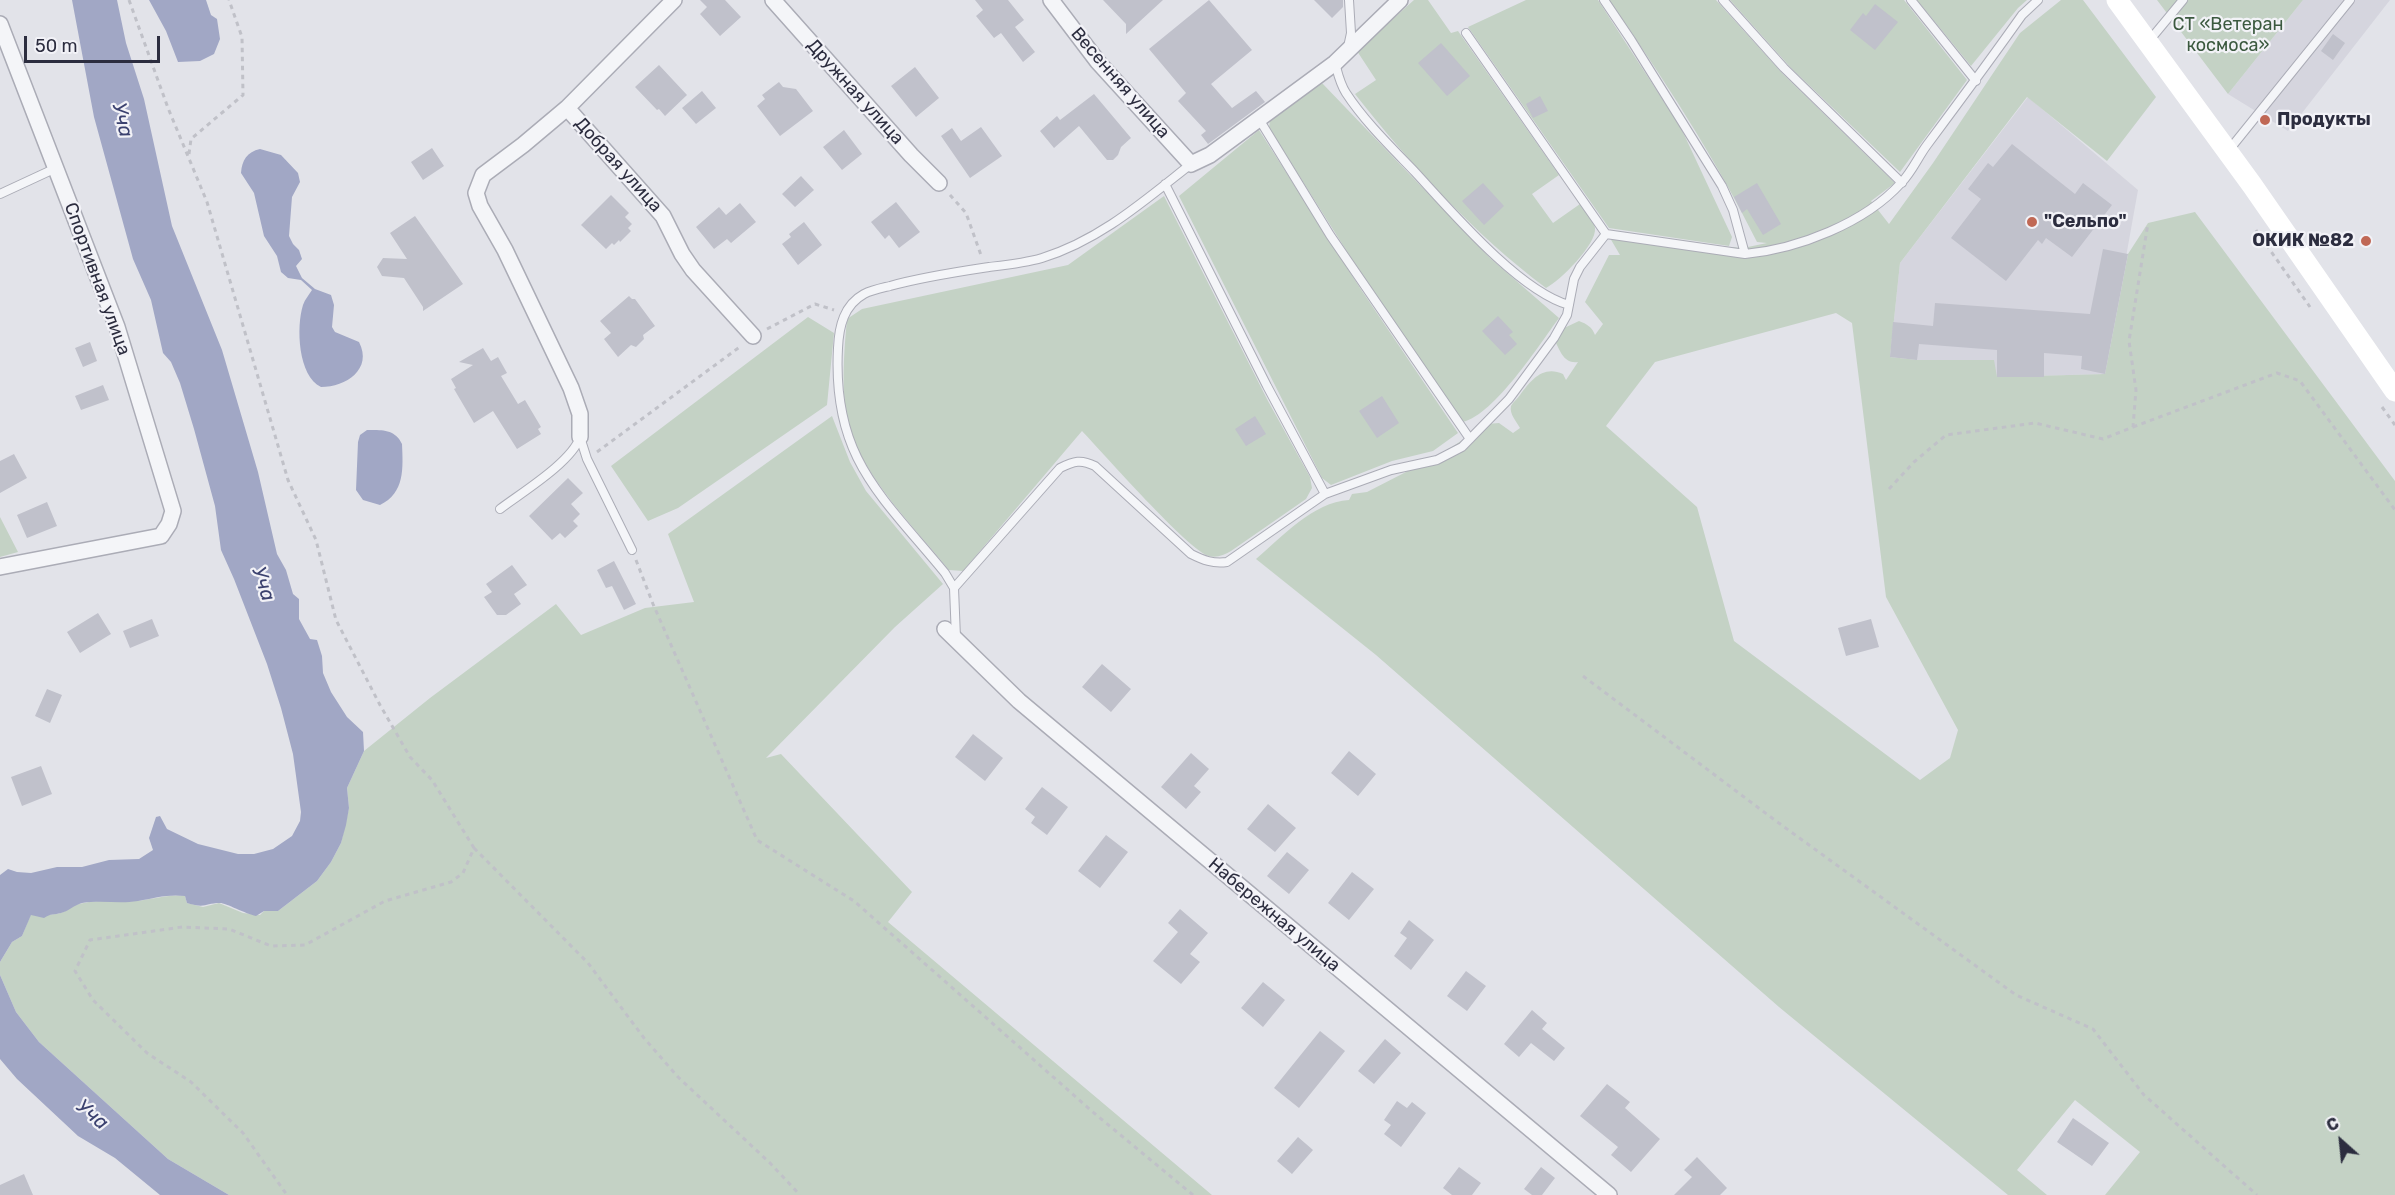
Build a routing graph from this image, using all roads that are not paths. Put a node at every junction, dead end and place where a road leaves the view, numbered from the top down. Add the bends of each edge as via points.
1 (674, 0) edge
2 (773, 0) edge
3 (1051, 0) edge
4 (1349, 0) edge
5 (1604, 0) edge
6 (1723, 0) edge
7 (1911, 0) edge
8 (2038, 0) edge
9 (2117, 0) edge
10 (2183, 0) edge
11 (2350, 0) edge
12 (1396, 1) edge
13 (0, 24) edge
14 (1466, 33) dead end
15 (2148, 43) junction
16 (1347, 51) junction
17 (1335, 63) junction
18 (1976, 81) junction
19 (567, 108) junction
20 (1259, 119) junction
21 (2228, 151) junction
22 (1191, 164) junction
23 (56, 168) junction
24 (939, 183) road end
25 (1902, 183) junction
26 (1165, 184) junction
27 (0, 194) edge
28 (1606, 234) junction
29 (1745, 254) junction
30 (1569, 305) junction
31 (753, 336) road end
32 (2395, 391) edge
33 (580, 437) junction
34 (1470, 439) junction
35 (1325, 494) junction
36 (500, 509) dead end
37 (632, 550) road end
38 (0, 567) edge
39 (954, 588) junction
40 (945, 628) dead end
41 (956, 639) junction
42 (1609, 1195) edge

1 - 19 street
2 - 24 street, Дружная улица
3 - 22 street, Весенняя улица via 1098,62
4 - 16 lane via 1351,33
5 - 29 lane via 1722,186
6 - 25 lane via 1784,68
7 - 18 lane
8 - 18 lane via 2022,15
9 - 15 main road
10 - 15 lane
11 - 21 lane
12 - 16 street
13 - 23 street, Спортивная улица
14 - 28 lane
15 - 21 main road
16 - 17 street
17 - 20 street
17 - 30 lane via 1342,85 1357,108 1455,215 1518,275 1544,295
18 - 25 lane
19 - 31 street, Добрая улица via 663,216 693,270
19 - 33 street via 483,175 476,193 571,388 580,414
20 - 22 street
20 - 34 lane via 1330,235
21 - 32 main road
22 - 26 lane
23 - 27 lane
23 - 38 street, Спортивная улица via 117,327 173,511 161,536
25 - 29 lane via 1851,220 1814,239
26 - 35 lane
26 - 39 lane via 1123,217 1073,246 1040,259 908,281 865,293 844,313 839,338 839,398 849,442 868,480
28 - 29 lane
28 - 30 lane via 1580,267
30 - 34 lane via 1568,315 1554,338 1509,399
33 - 36 lane via 565,460
33 - 37 lane
34 - 35 lane via 1437,460 1390,470
35 - 39 lane via 1227,562 1218,563 1191,554 1095,466 1083,460 1073,461 1060,468
39 - 41 lane
40 - 41 street, Набережная улица
41 - 42 street, Набережная улица via 1019,701

